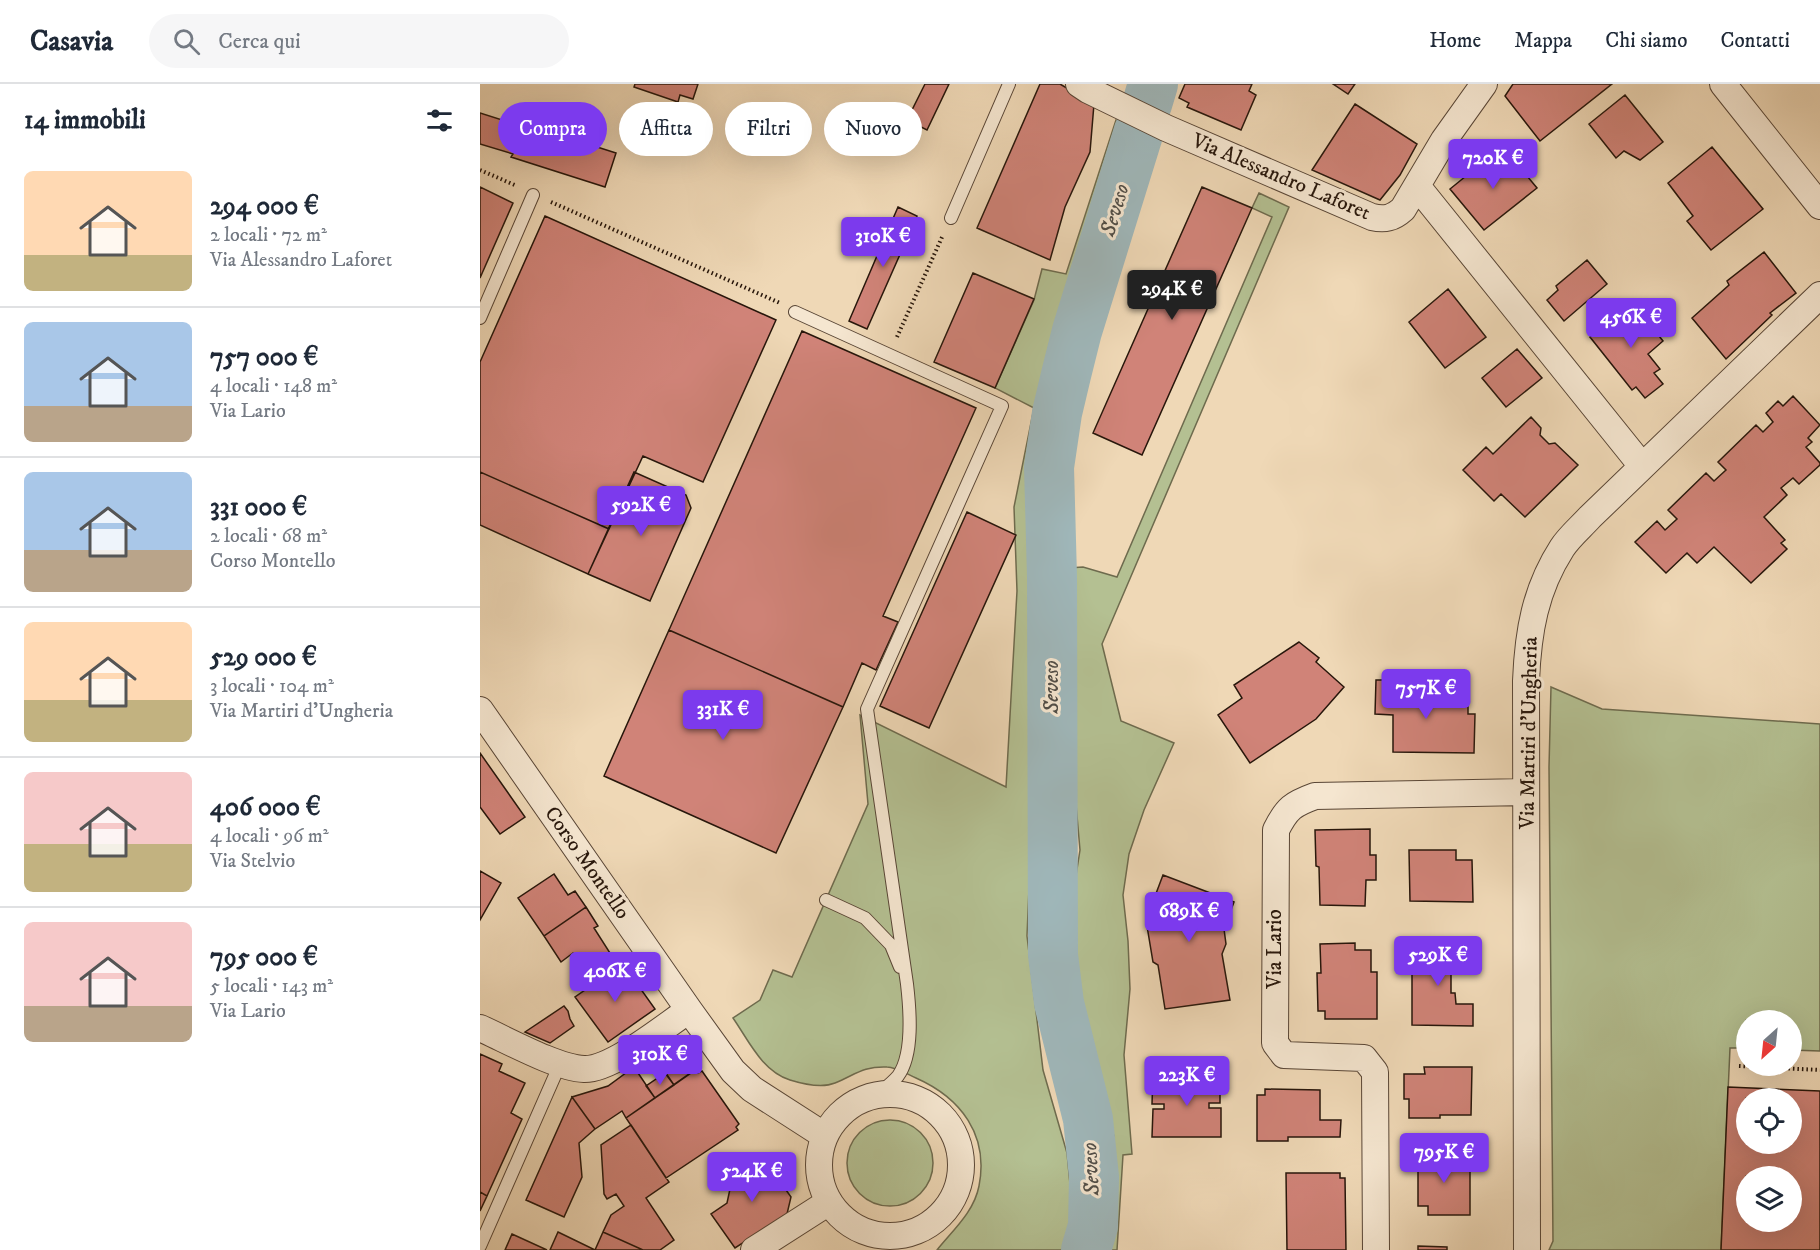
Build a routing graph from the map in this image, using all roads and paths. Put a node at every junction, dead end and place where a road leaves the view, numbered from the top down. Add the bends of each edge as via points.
1 (1009, 84) edge
2 (1079, 84) edge
3 (1484, 84) edge
4 (1723, 84) edge
5 (480, 170) edge
6 (1417, 186) junction
7 (534, 194) junction
8 (1820, 206) edge
9 (951, 218) joint
10 (1820, 295) edge
11 (782, 304) dead end
12 (795, 312) dead end
13 (480, 318) edge
14 (895, 342) dead end
15 (1642, 466) junction
16 (480, 710) edge
17 (1526, 792) junction
18 (826, 900) dead end
19 (907, 984) junction
20 (689, 1010) junction
21 (480, 1028) edge
22 (560, 1064) junction
23 (1802, 1069) edge
24 (1820, 1070) edge
25 (877, 1095) junction
26 (825, 1136) junction
27 (829, 1202) junction
28 (903, 1242) edge
29 (480, 1246) edge
30 (754, 1250) edge
31 (1376, 1250) edge
32 (1527, 1250) edge

1 - 9 lane
2 - 6 street, Via Alessandro Laforet via 1166,128 1372,217 1389,219 1396,215
3 - 6 street, Via Alessandro Laforet
4 - 8 street
5 - 7 path
6 - 15 street
7 - 11 path
7 - 13 lane
9 - 14 path
10 - 15 street, Via Martiri d'Ungheria
12 - 19 lane via 1002,406 867,709
15 - 17 street, Via Martiri d'Ungheria via 1563,546 1534,609 1526,681
16 - 20 street, Corso Montello
17 - 31 street, Via Lario via 1315,796 1297,803 1276,830 1275,1043 1284,1055 1364,1058 1375,1072
17 - 32 street, Via Martiri d'Ungheria
18 - 19 lane via 865,918 891,945
19 - 25 lane via 908,1050 898,1075
20 - 22 street via 605,1065 585,1069
20 - 26 street, Corso Montello via 733,1071 752,1089
21 - 22 street
22 - 29 lane
23 - 24 path
25 - 26 street via 846,1109
25 - 28 street via 911,1097 927,1104 940,1115 958,1144 960,1178 955,1194 934,1221
26 - 27 street via 819,1169
27 - 28 street via 853,1226
27 - 30 street

